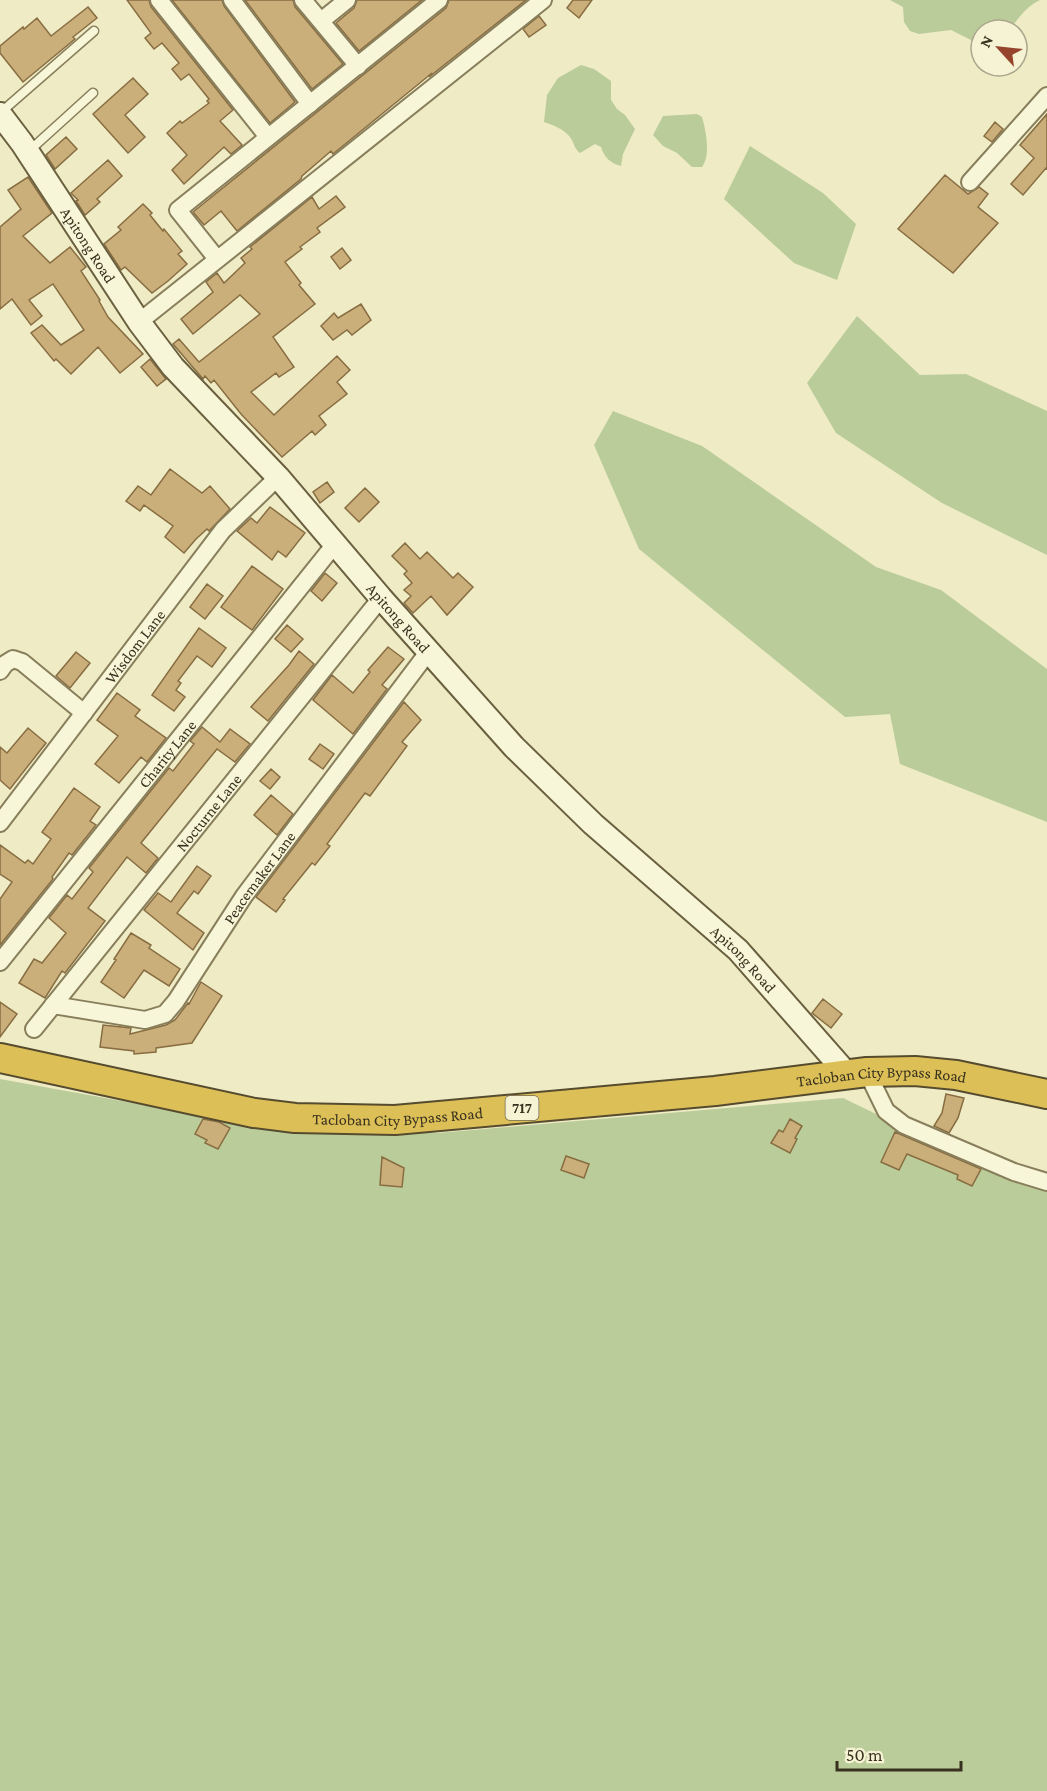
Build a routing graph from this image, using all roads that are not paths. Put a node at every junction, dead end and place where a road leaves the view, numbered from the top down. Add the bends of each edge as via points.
1 (159, 0) edge
2 (232, 0) edge
3 (303, 0) edge
4 (347, 0) edge
5 (439, 0) edge
6 (543, 0) edge
7 (321, 21) junction
8 (94, 31) dead end
9 (358, 66) junction
10 (93, 93) dead end
11 (1047, 96) edge
12 (310, 104) junction
13 (0, 114) edge
14 (268, 137) junction
15 (28, 152) junction
16 (970, 182) dead end
17 (217, 259) junction
18 (139, 322) junction
19 (278, 477) junction
20 (335, 544) junction
21 (381, 598) junction
22 (429, 651) junction
23 (0, 671) edge
24 (84, 714) junction
25 (0, 823) edge
26 (0, 962) edge
27 (53, 1005) junction
28 (34, 1029) dead end
29 (0, 1058) edge
30 (857, 1074) junction
31 (1047, 1094) edge
32 (1047, 1182) edge

1 - 14 street
2 - 12 street
3 - 7 street
4 - 7 street
5 - 9 street
6 - 17 street
7 - 9 street
8 - 13 lane
9 - 12 street
10 - 15 lane
11 - 16 street
12 - 14 street
13 - 15 street, Apitong Road
14 - 17 street via 178,210
15 - 18 street, Apitong Road
17 - 18 street
18 - 19 street, Apitong Road via 173,368
19 - 20 street, Apitong Road
19 - 24 street, Wisdom Lane via 223,530
20 - 21 street, Apitong Road
20 - 26 street, Charity Lane
21 - 22 street, Apitong Road
21 - 27 street, Nocturne Lane
22 - 27 street, Peacemaker Lane via 244,896 165,1014 145,1020
22 - 30 street, Apitong Road via 530,763 593,824 738,950
23 - 24 street via 13,659 22,662
24 - 25 street, Wisdom Lane
27 - 28 street, Nocturne Lane
29 - 30 highway, Tacloban City Bypass Road / 717 via 254,1113 339,1120 395,1120
30 - 31 highway, Tacloban City Bypass Road / 717 via 915,1071 956,1075
30 - 32 street via 886,1111 904,1125

